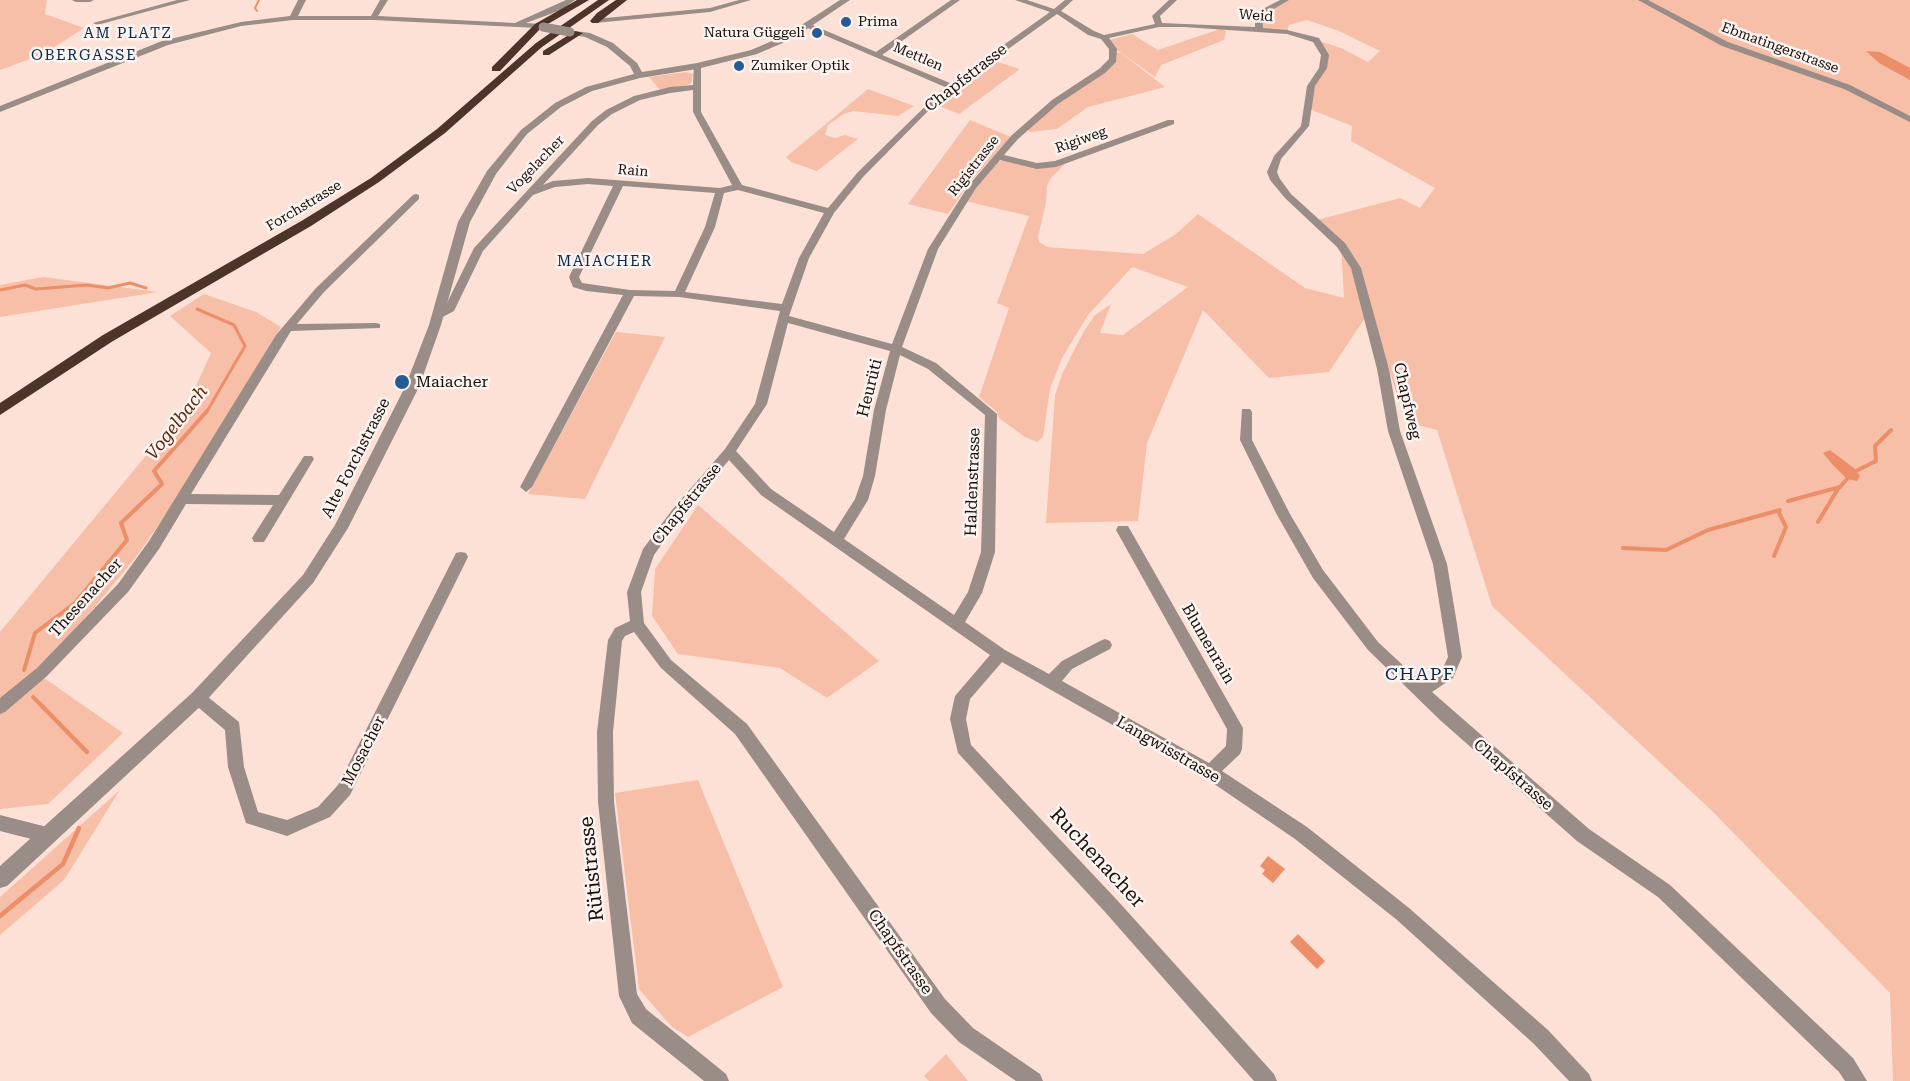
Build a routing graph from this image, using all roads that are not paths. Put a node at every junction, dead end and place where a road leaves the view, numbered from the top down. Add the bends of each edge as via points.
1 (76, 0) edge
2 (88, 0) edge
3 (186, 0) edge
4 (302, 0) edge
5 (384, 0) edge
6 (571, 0) edge
7 (584, 0) edge
8 (598, 0) edge
9 (604, 0) edge
10 (622, 0) edge
11 (719, 0) edge
12 (747, 0) edge
13 (846, 0) edge
14 (956, 0) edge
15 (1019, 0) edge
16 (1069, 0) edge
17 (1173, 0) edge
18 (1285, 0) edge
19 (1642, 0) edge
20 (727, 7) junction
21 (1056, 11) junction
22 (293, 18) junction
23 (373, 18) junction
24 (595, 21) junction
25 (97, 22) dead end
26 (518, 24) junction
27 (1159, 25) junction
28 (807, 26) junction
29 (541, 27) junction
30 (1259, 29) junction
31 (574, 32) junction
32 (1104, 37) junction
33 (878, 54) junction
34 (698, 66) junction
35 (639, 75) junction
36 (951, 86) junction
37 (698, 87) junction
38 (0, 109) edge
39 (464, 111) junction
40 (1910, 119) edge
41 (446, 122) junction
42 (1171, 122) dead end
43 (997, 156) junction
44 (1272, 165) joint
45 (619, 184) junction
46 (738, 188) junction
47 (720, 191) junction
48 (527, 194) junction
49 (416, 197) dead end
50 (830, 212) junction
51 (630, 293) junction
52 (679, 294) junction
53 (785, 313) junction
54 (437, 317) junction
55 (376, 326) dead end
56 (288, 328) junction
57 (896, 349) junction
58 (0, 404) edge
59 (0, 410) edge
60 (1246, 412) dead end
61 (729, 453) junction
62 (308, 459) dead end
63 (526, 487) dead end
64 (183, 499) junction
65 (282, 500) junction
66 (1123, 530) dead end
67 (260, 538) dead end
68 (836, 541) junction
69 (461, 557) dead end
70 (637, 624) junction
71 (956, 625) junction
72 (1105, 645) dead end
73 (1000, 654) junction
74 (1051, 683) junction
75 (1420, 692) junction
76 (198, 698) junction
77 (0, 707) edge
78 (1210, 772) junction
79 (0, 823) edge
80 (47, 835) junction
81 (0, 879) edge
82 (719, 1081) edge
83 (1033, 1081) edge
84 (1267, 1081) edge
85 (1582, 1081) edge
86 (1857, 1081) edge

1 - 2 street
3 - 25 street
4 - 22 street
5 - 23 street
6 - 26 street
7 - 29 highway
8 - 41 highway, Forchstrasse via 533,45
9 - 39 highway, Forchstrasse via 539,45
10 - 24 highway
11 - 20 street
12 - 20 street
13 - 28 street, Alte Forchstrasse
14 - 33 street
15 - 21 street
16 - 21 street, Chapfstrasse
17 - 27 street via 1156,16
18 - 30 street via 1258,15
19 - 40 street, Ebmatingerstrasse via 1725,44 1847,87
20 - 24 street
21 - 32 street
21 - 36 street, Chapfstrasse
22 - 23 street
22 - 38 street via 241,24 184,37
23 - 26 street
24 - 31 street
26 - 29 street
27 - 30 street, Weid
27 - 32 street, Weid
28 - 33 street, Mettlen
28 - 34 street, Alte Forchstrasse via 762,49
29 - 31 street, bridge
29 - 41 highway
30 - 44 street, Weid via 1316,40 1325,55 1323,68 1311,86 1305,126
31 - 35 street via 610,45 634,65
31 - 39 highway
32 - 43 street, Rigistrasse via 1113,50 1113,60 1055,102
33 - 36 street, Mettlen
34 - 35 street, Alte Forchstrasse
34 - 37 street
35 - 54 street, Alte Forchstrasse via 577,95 519,137 491,173 464,222
36 - 50 street, Chapfstrasse via 881,152
37 - 46 street via 697,112
37 - 48 street, Vogelacher via 637,98 609,112
39 - 59 highway, Forchstrasse via 407,158 361,189 108,338
41 - 58 highway, Forchstrasse via 340,198 102,336
42 - 43 street, Rigiweg via 1047,165
43 - 57 street, Rigistrasse via 972,187 933,249
44 - 75 street, Chapfweg via 1275,180 1341,245 1356,268 1383,369 1394,432 1440,564 1455,657 1448,674
45 - 47 street, Rain
45 - 48 street, Rain via 553,184
45 - 51 street via 574,277 577,285 586,288
46 - 47 street, Rain
46 - 50 street
47 - 52 street via 710,227
48 - 54 street, Vogelacher via 478,250 450,309
49 - 56 street, Thesenacher via 320,290
50 - 53 street, Chapfstrasse via 804,258
51 - 52 street
51 - 63 street
52 - 53 street
53 - 57 street, Heurüti
53 - 61 street, Chapfstrasse via 761,404
54 - 76 street, Alte Forchstrasse via 412,387 341,528 308,579
55 - 56 street
56 - 64 street, Thesenacher
57 - 68 street, Heurüti via 869,476 861,500
57 - 71 street, Haldenstrasse via 932,366 991,414 988,552 975,593
60 - 75 street, Chapfstrasse via 1245,440 1318,574 1373,646
61 - 68 street, Langwisstrasse via 766,492
61 - 70 street, Chapfstrasse via 648,552 634,592
62 - 65 street
64 - 65 street
64 - 77 street, Thesenacher via 123,588 42,672
65 - 67 street
66 - 78 street, Blumenrain via 1235,728 1234,748
68 - 71 street, Langwisstrasse
69 - 76 street, Mosacher via 344,790 324,812 287,828 252,818 236,768 233,727
70 - 82 street, Rütistrasse via 620,632 615,640 605,732 606,802 628,996 639,1016
70 - 83 street, Chapfstrasse via 666,664 741,729 938,1006 966,1035
71 - 73 street, Langwisstrasse
72 - 74 street via 1068,665
73 - 74 street, Langwisstrasse
73 - 84 street, Ruchenacher via 963,696 958,719 964,748
74 - 78 street, Langwisstrasse
75 - 86 street, Chapfstrasse via 1583,835 1664,891
76 - 80 street, Alte Forchstrasse
78 - 85 street, Langwisstrasse via 1301,833 1403,914 1541,1037
79 - 80 street
80 - 81 street, Alte Forchstrasse

